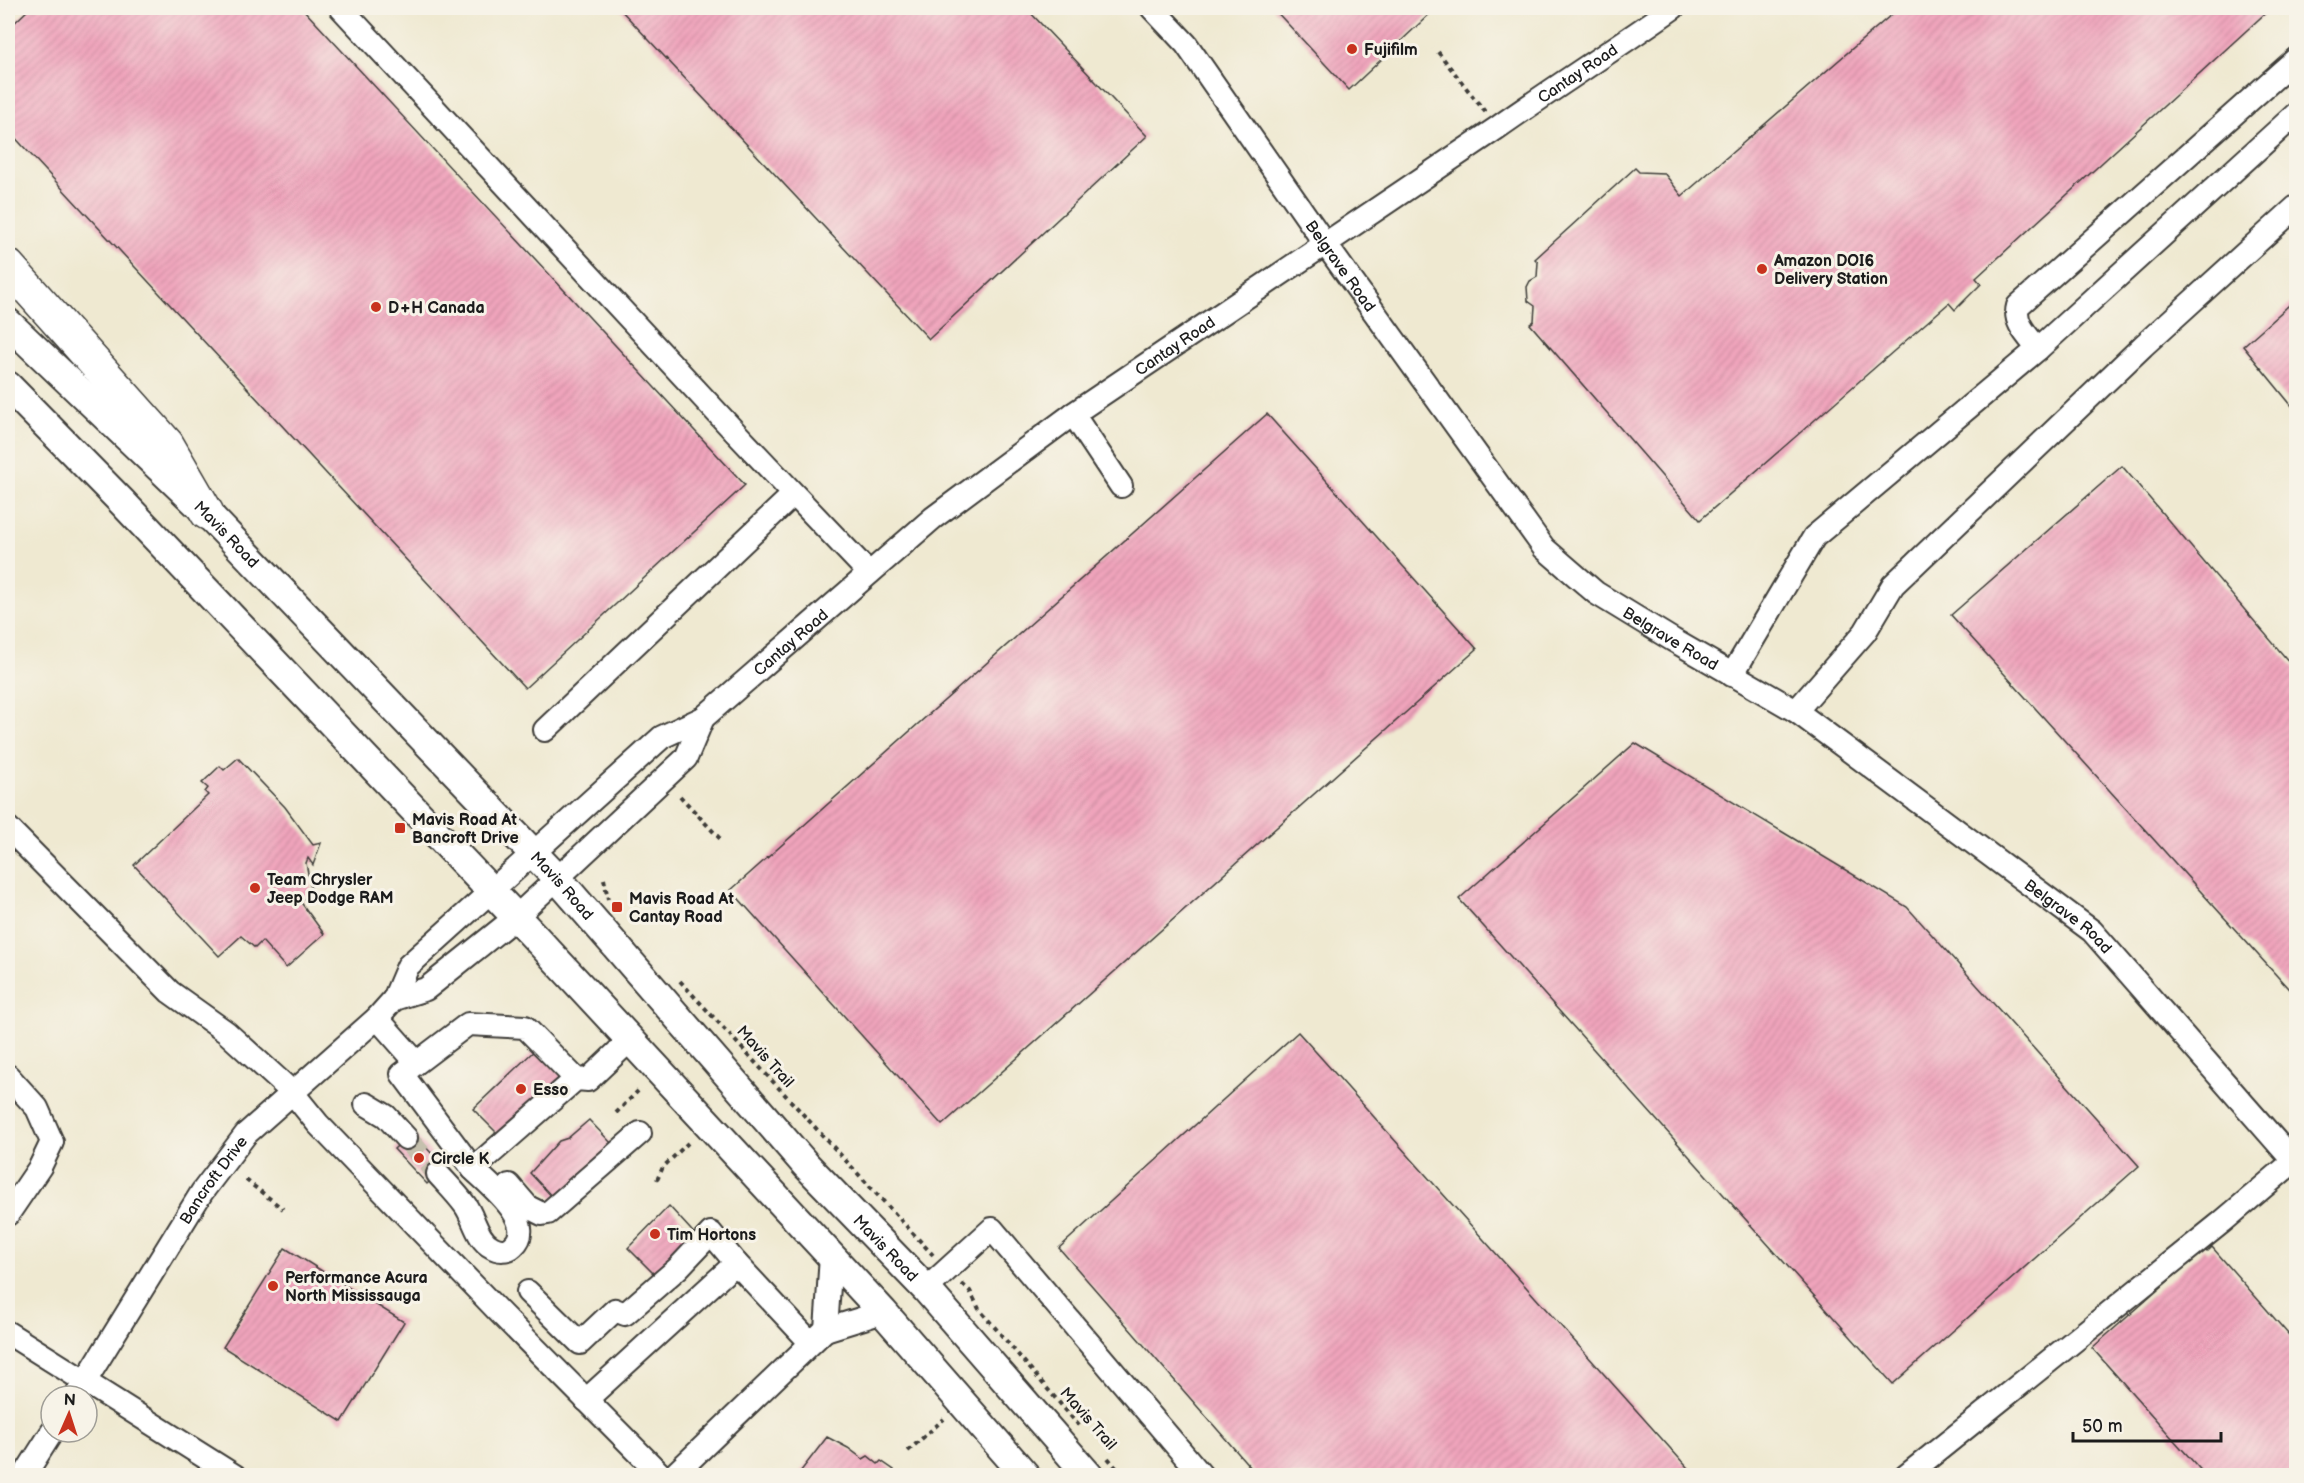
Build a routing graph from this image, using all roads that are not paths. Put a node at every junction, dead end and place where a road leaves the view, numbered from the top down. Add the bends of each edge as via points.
1 (341, 8) edge
2 (1152, 8) edge
3 (1673, 8) edge
4 (2296, 59) edge
5 (2296, 114) edge
6 (2296, 207) edge
7 (1326, 244) junction
8 (8, 266) edge
9 (8, 323) edge
10 (2038, 349) junction
11 (8, 386) edge
12 (1073, 414) junction
13 (1121, 486) dead end
14 (794, 495) junction
15 (207, 513) junction
16 (869, 573) junction
17 (1732, 675) junction
18 (1796, 711) junction
19 (703, 718) junction
20 (545, 730) dead end
21 (8, 828) edge
22 (532, 852) junction
23 (556, 877) junction
24 (491, 891) junction
25 (516, 917) junction
26 (394, 999) junction
27 (377, 1018) junction
28 (630, 1040) junction
29 (416, 1062) junction
30 (8, 1076) edge
31 (576, 1080) junction
32 (292, 1092) junction
33 (366, 1104) dead end
34 (640, 1133) dead end
35 (406, 1138) tunnel mouth
36 (480, 1163) junction
37 (2295, 1163) edge
38 (438, 1174) tunnel mouth
39 (8, 1214) edge
40 (831, 1256) junction
41 (736, 1263) junction
42 (926, 1289) junction
43 (528, 1292) dead end
44 (883, 1312) junction
45 (8, 1333) edge
46 (818, 1336) junction
47 (74, 1384) edge
48 (84, 1384) edge
49 (99, 1399) edge
50 (586, 1400) junction
51 (44, 1444) edge
52 (24, 1476) edge
53 (235, 1476) edge
54 (662, 1476) edge
55 (673, 1476) edge
56 (1026, 1476) edge
57 (1089, 1476) edge
58 (1202, 1476) edge
59 (1906, 1476) edge

1 - 14 street
2 - 7 street, Belgrave Road via 1186,44
3 - 7 street, Cantay Road
4 - 10 street via 2018,306 2018,321
5 - 10 street
6 - 18 street via 2143,346 1893,585 1865,632
7 - 12 street, Cantay Road
7 - 17 street, Belgrave Road via 1544,548 1596,593
8 - 15 highway via 167,444
9 - 15 main road, Mavis Road
10 - 17 street via 1814,537
11 - 24 main road
12 - 13 street
12 - 16 street, Cantay Road via 933,518
14 - 16 street
14 - 20 street
15 - 22 main road, Mavis Road
16 - 19 street, Cantay Road
17 - 18 street, Belgrave Road
18 - 37 street, Belgrave Road via 2092,931
19 - 22 street, Cantay Road via 662,736
19 - 23 street, Cantay Road via 686,758
21 - 32 street via 170,992 226,1032
22 - 23 main road, Mavis Road
22 - 24 street, Cantay Road
23 - 25 street, Cantay Road
23 - 42 main road, Mavis Road via 806,1165
24 - 25 main road
24 - 26 street, Bancroft Drive via 408,966
25 - 26 street via 426,989
25 - 28 main road
26 - 27 street, Bancroft Drive
27 - 29 street
27 - 32 street, Bancroft Drive
28 - 31 street via 588,1080
28 - 40 main road
29 - 31 street via 468,1024 525,1028
29 - 36 street via 402,1074
30 - 39 street via 37,1108 52,1142
31 - 36 street
32 - 48 street, Bancroft Drive via 246,1134 202,1192
32 - 50 street via 318,1124
33 - 35 street via 386,1116
34 - 36 street via 548,1213 528,1207
36 - 38 street via 520,1222 513,1247 490,1247 467,1207
37 - 59 street
40 - 44 main road
40 - 46 street
41 - 43 street via 711,1233 625,1314 615,1310 579,1343
41 - 46 street
41 - 50 street
42 - 57 main road, Mavis Road
42 - 58 street via 992,1229
44 - 46 street
44 - 56 main road
45 - 47 street
46 - 55 street
49 - 53 street
50 - 54 street
51 - 52 street

